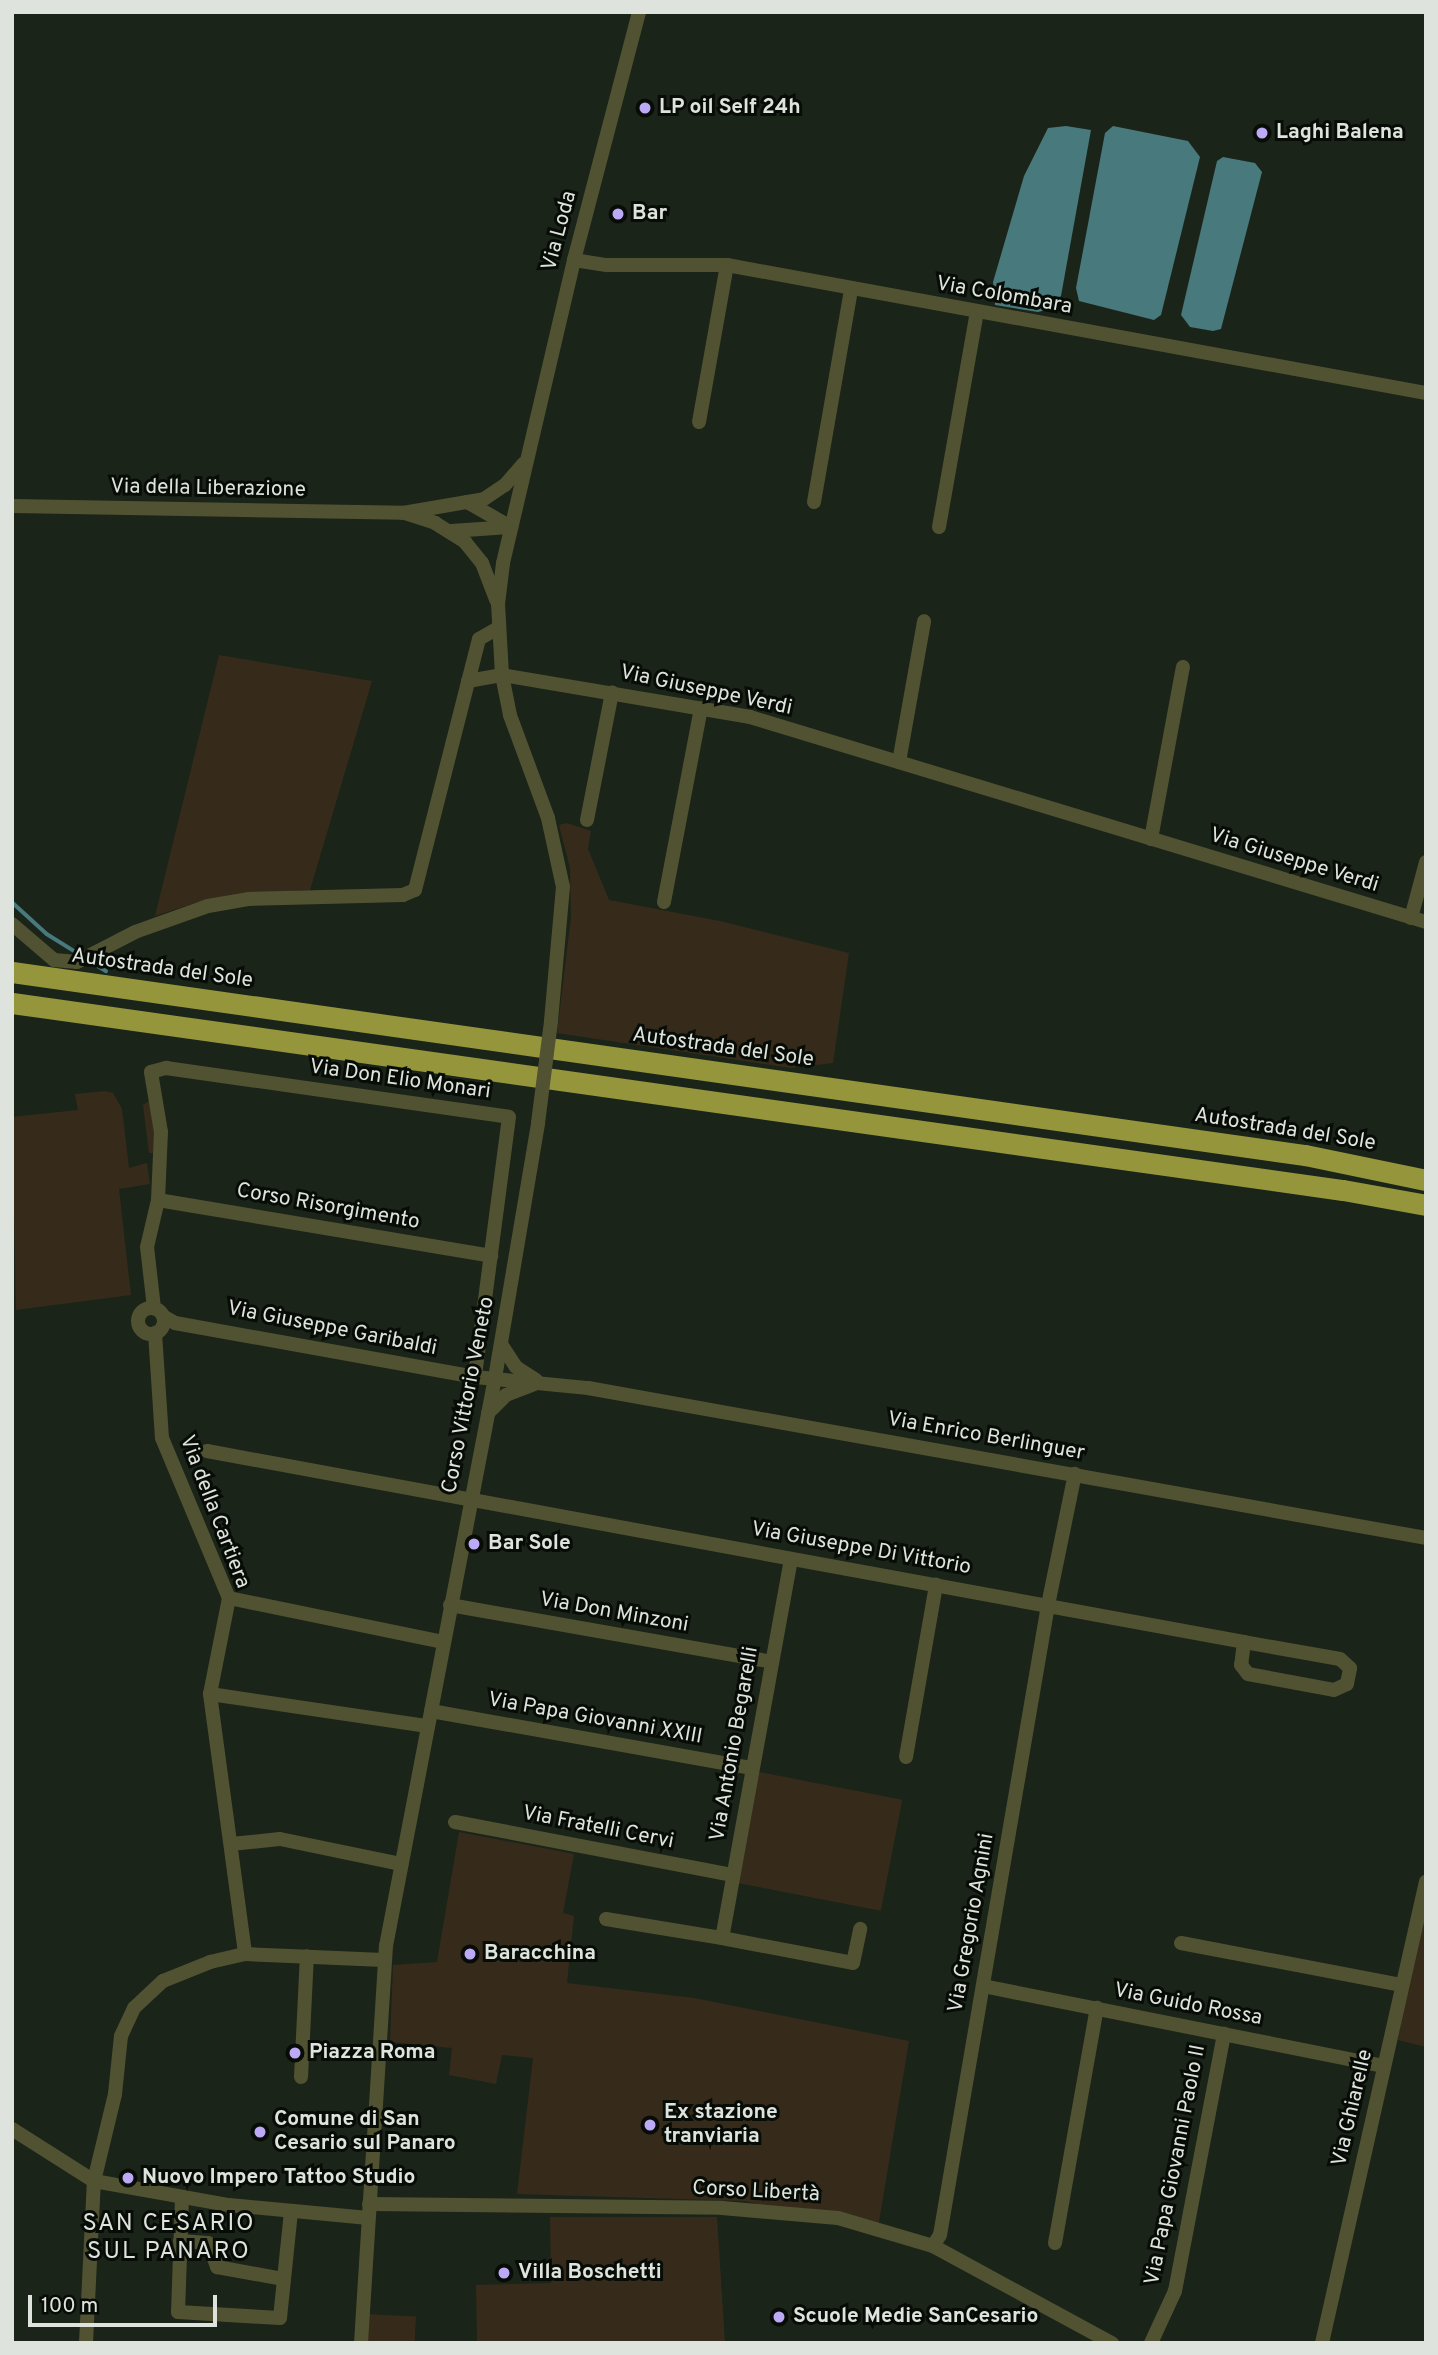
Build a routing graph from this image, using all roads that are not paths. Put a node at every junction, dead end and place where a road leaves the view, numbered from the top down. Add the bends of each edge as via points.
1 (639, 12) edge
2 (573, 260) junction
3 (727, 265) junction
4 (851, 289) junction
5 (977, 313) junction
6 (1426, 393) edge
7 (699, 422) dead end
8 (526, 462) junction
9 (467, 502) junction
10 (814, 502) dead end
11 (12, 506) edge
12 (404, 513) junction
13 (511, 527) junction
14 (939, 527) dead end
15 (449, 531) junction
16 (498, 604) junction
17 (924, 621) dead end
18 (498, 628) junction
19 (1183, 667) dead end
20 (502, 675) junction
21 (468, 681) junction
22 (612, 692) junction
23 (701, 708) junction
24 (899, 762) junction
25 (587, 820) dead end
26 (1151, 839) junction
27 (1426, 862) edge
28 (664, 902) dead end
29 (1411, 918) junction
30 (1426, 922) edge
31 (12, 924) edge
32 (12, 972) edge
33 (12, 1003) edge
34 (1426, 1180) edge
35 (158, 1200) junction
36 (1426, 1205) edge
37 (491, 1256) junction
38 (159, 1312) junction
39 (155, 1333) junction
40 (501, 1344) junction
41 (475, 1377) junction
42 (495, 1378) junction
43 (539, 1382) junction
44 (488, 1413) junction
45 (207, 1451) dead end
46 (1075, 1475) junction
47 (470, 1501) junction
48 (1426, 1538) edge
49 (791, 1559) junction
50 (936, 1584) junction
51 (229, 1598) junction
52 (450, 1605) junction
53 (1048, 1605) junction
54 (443, 1642) junction
55 (1244, 1642) junction
56 (772, 1662) junction
57 (210, 1694) junction
58 (431, 1711) junction
59 (428, 1726) junction
60 (906, 1757) dead end
61 (752, 1768) junction
62 (455, 1822) dead end
63 (232, 1844) dead end
64 (401, 1864) junction
65 (733, 1875) junction
66 (1426, 1882) edge
67 (606, 1919) dead end
68 (860, 1929) dead end
69 (722, 1938) junction
70 (1181, 1943) dead end
71 (245, 1954) junction
72 (307, 1956) junction
73 (384, 1960) junction
74 (1402, 1985) junction
75 (983, 1986) junction
76 (1097, 2008) junction
77 (1224, 2034) junction
78 (1384, 2066) junction
79 (301, 2077) dead end
80 (12, 2129) edge
81 (94, 2181) junction
82 (182, 2198) junction
83 (368, 2211) junction
84 (291, 2212) junction
85 (180, 2241) junction
86 (1055, 2244) dead end
87 (933, 2246) junction
88 (284, 2279) junction
89 (86, 2343) edge
90 (361, 2343) edge
91 (1112, 2343) edge
92 (1151, 2343) edge
93 (1322, 2343) edge

1 - 2 street, Via Loda
2 - 3 street, Via Colombara via 607,265
2 - 8 street, Via Loda
3 - 4 street, Via Colombara
3 - 7 street
4 - 5 street, Via Colombara
4 - 10 street
5 - 6 street, Via Colombara
5 - 14 street
8 - 9 street, Via della Liberazione via 505,485 484,499
8 - 13 street, Corso Vittorio Veneto
9 - 12 street, Via della Liberazione
9 - 13 street
11 - 12 street, Via della Liberazione
12 - 15 street, Via della Liberazione
13 - 15 street, Via della Liberazione
13 - 16 street, Corso Vittorio Veneto
15 - 16 street, Via della Liberazione via 474,551
16 - 18 street, Corso Vittorio Veneto
17 - 24 street
18 - 20 street, Corso Vittorio Veneto
18 - 21 street via 479,639
19 - 26 street
20 - 21 street
20 - 22 street, Via Giuseppe Verdi
20 - 40 street, Corso Vittorio Veneto, bridge via 510,715 548,818 563,887 538,1123
21 - 31 street via 415,890 403,895 250,899 208,906 77,962 54,960
22 - 23 street, Via Giuseppe Verdi
22 - 25 street
23 - 24 street, Via Giuseppe Verdi via 750,717
23 - 28 street
24 - 26 street, Via Giuseppe Verdi
26 - 29 street, Via Giuseppe Verdi
27 - 29 street
29 - 30 street, Via Giuseppe Verdi
32 - 34 highway, Autostrada del Sole via 1305,1154
33 - 36 highway
35 - 37 street, Corso Risorgimento
35 - 37 street, Via Don Elio Monari via 161,1132 150,1072 166,1068 509,1116
35 - 38 street via 147,1247
37 - 41 street, Via Don Elio Monari
38 - 39 street via 164,1324
38 - 39 street via 142,1310 138,1323 142,1331
38 - 41 street, Via Giuseppe Garibaldi via 175,1323
39 - 51 street, Via della Cartiera via 162,1438
40 - 42 street, Corso Vittorio Veneto
40 - 43 street, Via Enrico Berlinguer via 516,1367
41 - 42 street, Via Giuseppe Garibaldi
42 - 43 street, Via Enrico Berlinguer
42 - 44 street, Corso Vittorio Veneto
43 - 44 street via 506,1395
43 - 46 street, Via Enrico Berlinguer
44 - 47 street, Corso Vittorio Veneto
45 - 47 street, Via Giuseppe Di Vittorio
46 - 48 street, Via Enrico Berlinguer
46 - 53 street, Via Gregorio Agnini
47 - 49 street, Via Giuseppe Di Vittorio
47 - 52 street, Corso Vittorio Veneto
49 - 50 street, Via Giuseppe Di Vittorio
49 - 56 street, Via Antonio Begarelli
50 - 53 street, Via Giuseppe Di Vittorio
50 - 60 street
51 - 54 street
51 - 57 street, Via della Cartiera
52 - 54 street, Corso Vittorio Veneto
52 - 56 street, Via Don Minzoni
53 - 55 street, Via Giuseppe Di Vittorio
53 - 75 street, Via Gregorio Agnini
54 - 58 street, Corso Vittorio Veneto
55 - 55 street, Via Giuseppe Di Vittorio via 1241,1665 1248,1674 1335,1690 1347,1684 1350,1668 1340,1659
56 - 61 street, Via Antonio Begarelli
57 - 59 street
57 - 71 street, Via della Cartiera
58 - 59 street, Corso Vittorio Veneto
58 - 61 street, Via Papa Giovanni XXIII
59 - 64 street, Corso Vittorio Veneto
61 - 65 street, Via Antonio Begarelli
62 - 65 street, Via Fratelli Cervi
63 - 64 street via 281,1839
64 - 73 street, Corso Vittorio Veneto
65 - 69 street, Via Antonio Begarelli
66 - 74 street, Via Ghiarelle
67 - 69 street
68 - 69 street via 853,1963
70 - 74 street
71 - 72 street
71 - 81 street via 209,1962 163,1981 134,2008 121,2036 115,2094
72 - 73 street
72 - 79 street
73 - 83 street, Corso Vittorio Veneto
74 - 78 street, Via Ghiarelle
75 - 76 street, Via Guido Rossa
75 - 87 street, Via Gregorio Agnini via 940,2235
76 - 77 street, Via Guido Rossa
76 - 86 street
77 - 78 street, Via Guido Rossa
77 - 92 street, Via Papa Giovanni Paolo II via 1175,2291
78 - 93 street, Via Ghiarelle
80 - 81 street, Corso Libertà
81 - 82 street, Corso Libertà
81 - 89 street
82 - 84 street, Corso Libertà
82 - 85 street
83 - 84 street, Corso Libertà
83 - 87 street, Corso Libertà via 776,2210 838,2218
83 - 90 street, Corso Vittorio Veneto
84 - 88 street
85 - 88 street via 208,2243 217,2267
85 - 88 street via 178,2312 280,2318
87 - 91 street, Corso Libertà

